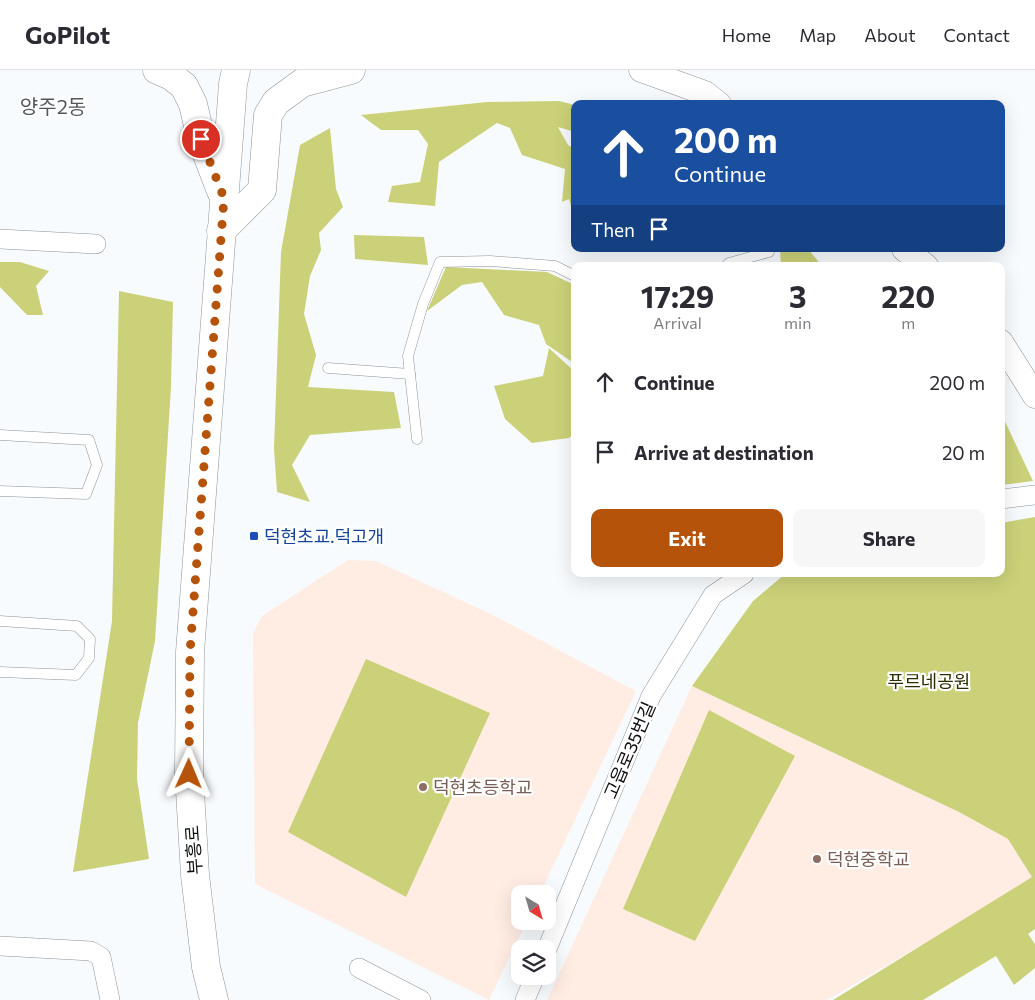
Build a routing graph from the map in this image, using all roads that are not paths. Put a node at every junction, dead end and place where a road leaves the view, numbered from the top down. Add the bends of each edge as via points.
1 (157, 70) edge
2 (236, 70) edge
3 (351, 70) edge
4 (641, 70) edge
5 (714, 100) edge
6 (224, 198) junction
7 (221, 231) junction
8 (0, 239) edge
9 (96, 244) dead end
10 (769, 252) dead end
11 (908, 252) edge
12 (733, 262) edge
13 (921, 262) edge
14 (571, 274) edge
15 (1005, 348) edge
16 (328, 368) dead end
17 (410, 374) junction
18 (1035, 396) edge
19 (0, 435) edge
20 (417, 439) dead end
21 (0, 491) edge
22 (1035, 494) edge
23 (1005, 498) edge
24 (740, 577) edge
25 (0, 621) edge
26 (0, 672) edge
27 (550, 940) edge
28 (0, 946) edge
29 (358, 968) dead end
30 (531, 985) edge
31 (110, 1000) edge
32 (214, 1000) edge
33 (421, 1000) edge
34 (525, 1000) edge

1 - 6 main road via 184,86
2 - 6 main road, 부흥로
3 - 7 main road via 302,83 276,102 268,115 262,190
4 - 5 street via 705,93
6 - 7 main road, 부흥로
7 - 32 main road, 부흥로 via 190,652 189,774 195,875 206,967
8 - 9 street
10 - 12 lane
11 - 13 street
14 - 17 lane via 555,266 490,261 440,262 423,304 408,356
15 - 18 street
16 - 17 lane
17 - 20 lane
19 - 21 lane via 89,440 97,465 86,494
22 - 23 street
24 - 27 street, 고읍로35번길 via 713,595 651,696
25 - 26 lane via 77,626 90,639 89,658 76,675
28 - 31 street via 91,951 101,957
29 - 33 street
30 - 34 street

